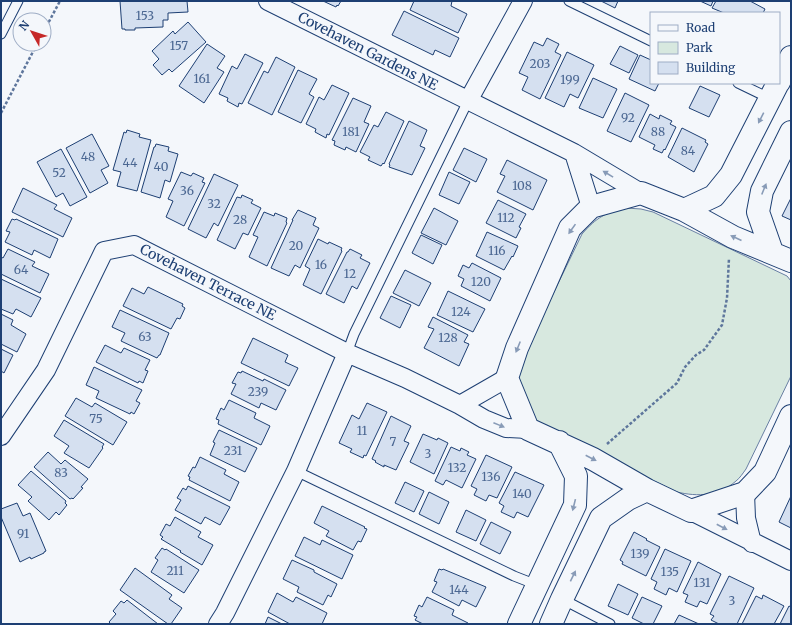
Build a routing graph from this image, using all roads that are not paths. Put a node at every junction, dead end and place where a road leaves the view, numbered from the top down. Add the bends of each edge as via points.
1 (17, 1) edge
2 (268, 1) edge
3 (522, 1) edge
4 (569, 1) edge
5 (1, 34) edge
6 (650, 41) edge
7 (791, 57) edge
8 (780, 80) edge
9 (746, 84) edge
10 (776, 88) edge
11 (468, 101) junction
12 (791, 132) edge
13 (574, 153) junction
14 (641, 194) junction
15 (591, 207) junction
16 (684, 210) junction
17 (781, 257) edge
18 (347, 353) junction
19 (507, 378) junction
20 (466, 408) junction
21 (791, 416) edge
22 (528, 429) junction
23 (1, 436) edge
24 (559, 442) junction
25 (296, 471) junction
26 (647, 490) junction
27 (745, 493) junction
28 (692, 511) junction
29 (752, 543) junction
30 (791, 561) edge
31 (537, 585) junction
32 (562, 599) junction
33 (218, 624) edge
34 (519, 624) edge
35 (551, 624) edge
36 (610, 624) edge

1 - 5 lane
2 - 11 street, Covehaven Gardens NE
3 - 11 street
4 - 6 lane
7 - 8 street
9 - 10 lane
10 -> 16 street via 731,175 714,196
11 - 13 street, Covehaven Gardens NE
11 - 18 lane
17 -> 12 street via 758,212 762,191
14 -> 13 street, Covehaven Gardens NE
13 - 15 street
14 - 15 street
14 - 16 street
15 -> 19 street via 570,228 517,348
17 -> 16 street via 733,237
18 - 20 street, Covehaven Terrace NE
18 - 23 street, Covehaven Terrace NE via 134,245 104,251 46,370
18 - 25 street
19 - 20 street
19 - 22 street
20 -> 22 street, Covehaven Terrace NE via 484,420 506,428
21 - 27 street via 765,472
22 - 24 street
24 -> 26 street
24 -> 31 street via 576,476 575,505
25 - 31 lane
25 - 33 street
26 - 28 street
32 -> 26 street via 601,518 628,499
27 - 28 street
27 - 29 street via 746,518
28 -> 29 street
29 - 30 street
31 - 34 street
32 - 35 street
32 - 36 lane

